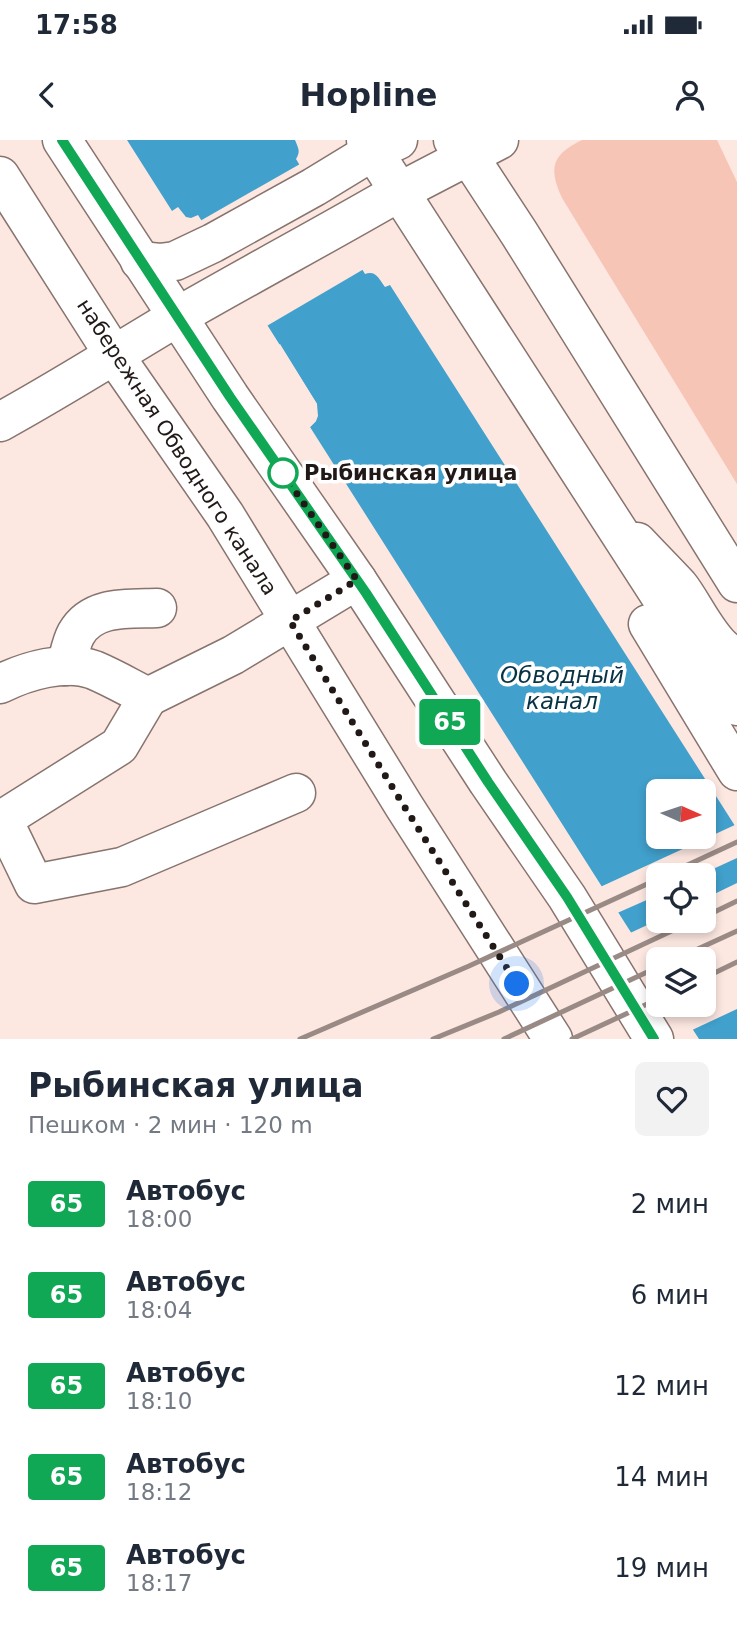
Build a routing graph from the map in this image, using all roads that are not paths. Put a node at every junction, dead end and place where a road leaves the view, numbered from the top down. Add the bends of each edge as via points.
1 (62, 140) edge
2 (379, 144) edge
3 (473, 145) edge
4 (0, 176) edge
5 (399, 191) junction
6 (140, 261) junction
7 (177, 317) junction
8 (114, 355) junction
9 (0, 422) edge
10 (599, 503) junction
11 (357, 580) junction
12 (737, 583) edge
13 (156, 608) dead end
14 (290, 621) junction
15 (737, 656) edge
16 (66, 666) junction
17 (3, 675) edge
18 (148, 697) junction
19 (737, 706) edge
20 (737, 771) edge
21 (296, 793) dead end
22 (1, 821) edge
23 (554, 1039) edge
24 (654, 1039) edge

1 - 6 main road
2 - 5 main road
2 - 6 main road via 314,187 213,243 175,261
3 - 5 main road
3 - 12 main road via 519,233
4 - 8 main road, набережная Обводного канала
5 - 7 main road
5 - 10 main road
6 - 7 main road
7 - 8 main road
7 - 11 main road
8 - 9 main road
8 - 14 main road, набережная Обводного канала via 225,516
10 - 15 main road via 681,588 715,640
10 - 19 main road
10 - 20 main road via 640,612
11 - 14 main road
11 - 24 main road via 567,897
13 - 16 main road via 113,609 91,618 77,634
14 - 18 main road
14 - 23 main road, набережная Обводного канала
16 - 17 main road
16 - 18 main road via 92,669
18 - 22 main road via 119,746
21 - 22 main road via 122,867 34,884

